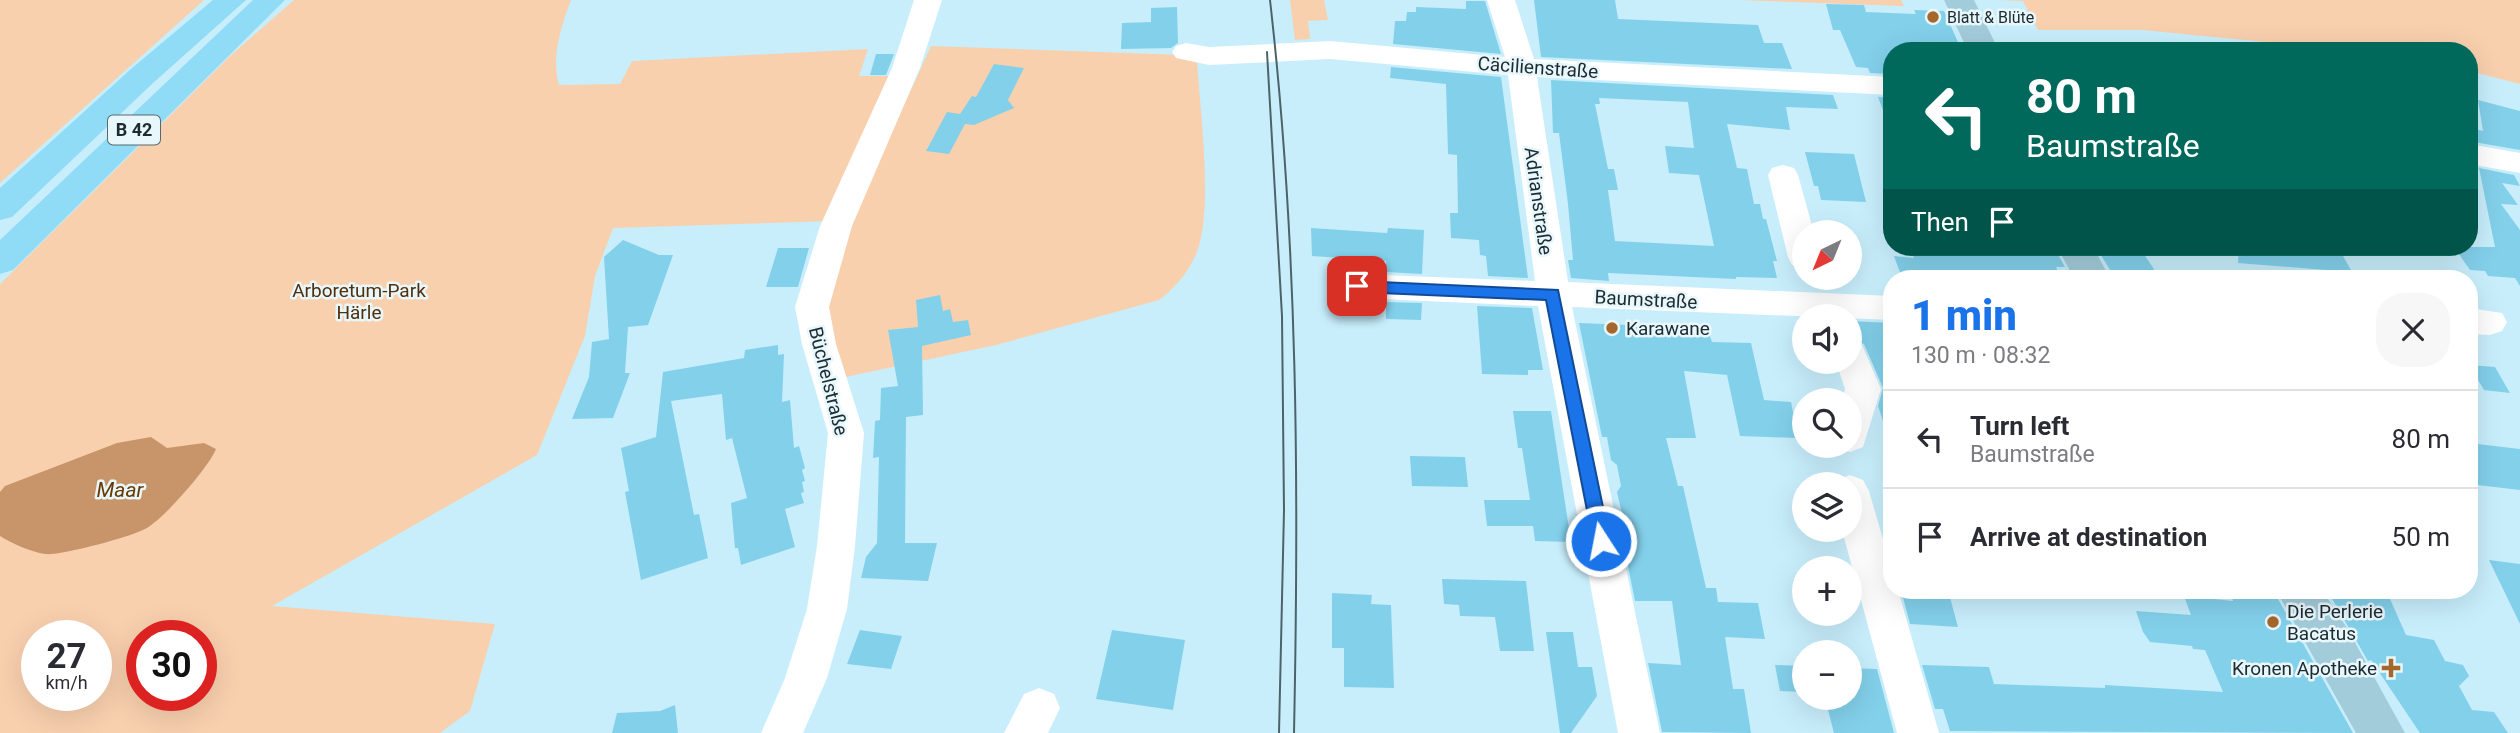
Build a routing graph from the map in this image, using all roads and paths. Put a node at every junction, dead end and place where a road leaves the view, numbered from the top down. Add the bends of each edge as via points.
1 (231, 0) edge
2 (270, 0) edge
3 (928, 0) edge
4 (1502, 0) edge
5 (1959, 0) edge
6 (1980, 42) edge
7 (1186, 52) dead end
8 (1519, 67) junction
9 (1883, 86) edge
10 (2478, 156) edge
11 (2520, 163) edge
12 (1783, 176) dead end
13 (0, 208) edge
14 (1794, 220) edge
15 (0, 261) edge
16 (1357, 286) dead end
17 (1813, 290) edge
18 (1553, 294) junction
19 (1824, 304) edge
20 (1883, 308) edge
21 (1792, 309) edge
22 (1862, 309) edge
23 (1857, 374) edge
24 (1862, 393) edge
25 (1862, 534) edge
26 (2304, 599) edge
27 (782, 733) edge
28 (1639, 733) edge
29 (1918, 733) edge
30 (2381, 733) edge

1 - 13 highway, B 42
2 - 15 highway, B 42
3 - 27 street, Büchelstraße via 906,68 836,226 812,307 846,433 827,609 806,678
4 - 8 street, Adrianstraße
5 - 6 main road
7 - 8 street, Cäcilienstraße via 1209,56 1330,50
8 - 9 street, Cäcilienstraße
8 - 18 street, Adrianstraße
10 - 11 street
12 - 14 street
16 - 18 street, Baumstraße
17 - 19 street
18 - 21 street, Baumstraße
18 - 28 street, Adrianstraße
20 - 22 street, Baumstraße
23 - 24 street
25 - 29 street
26 - 30 main road

